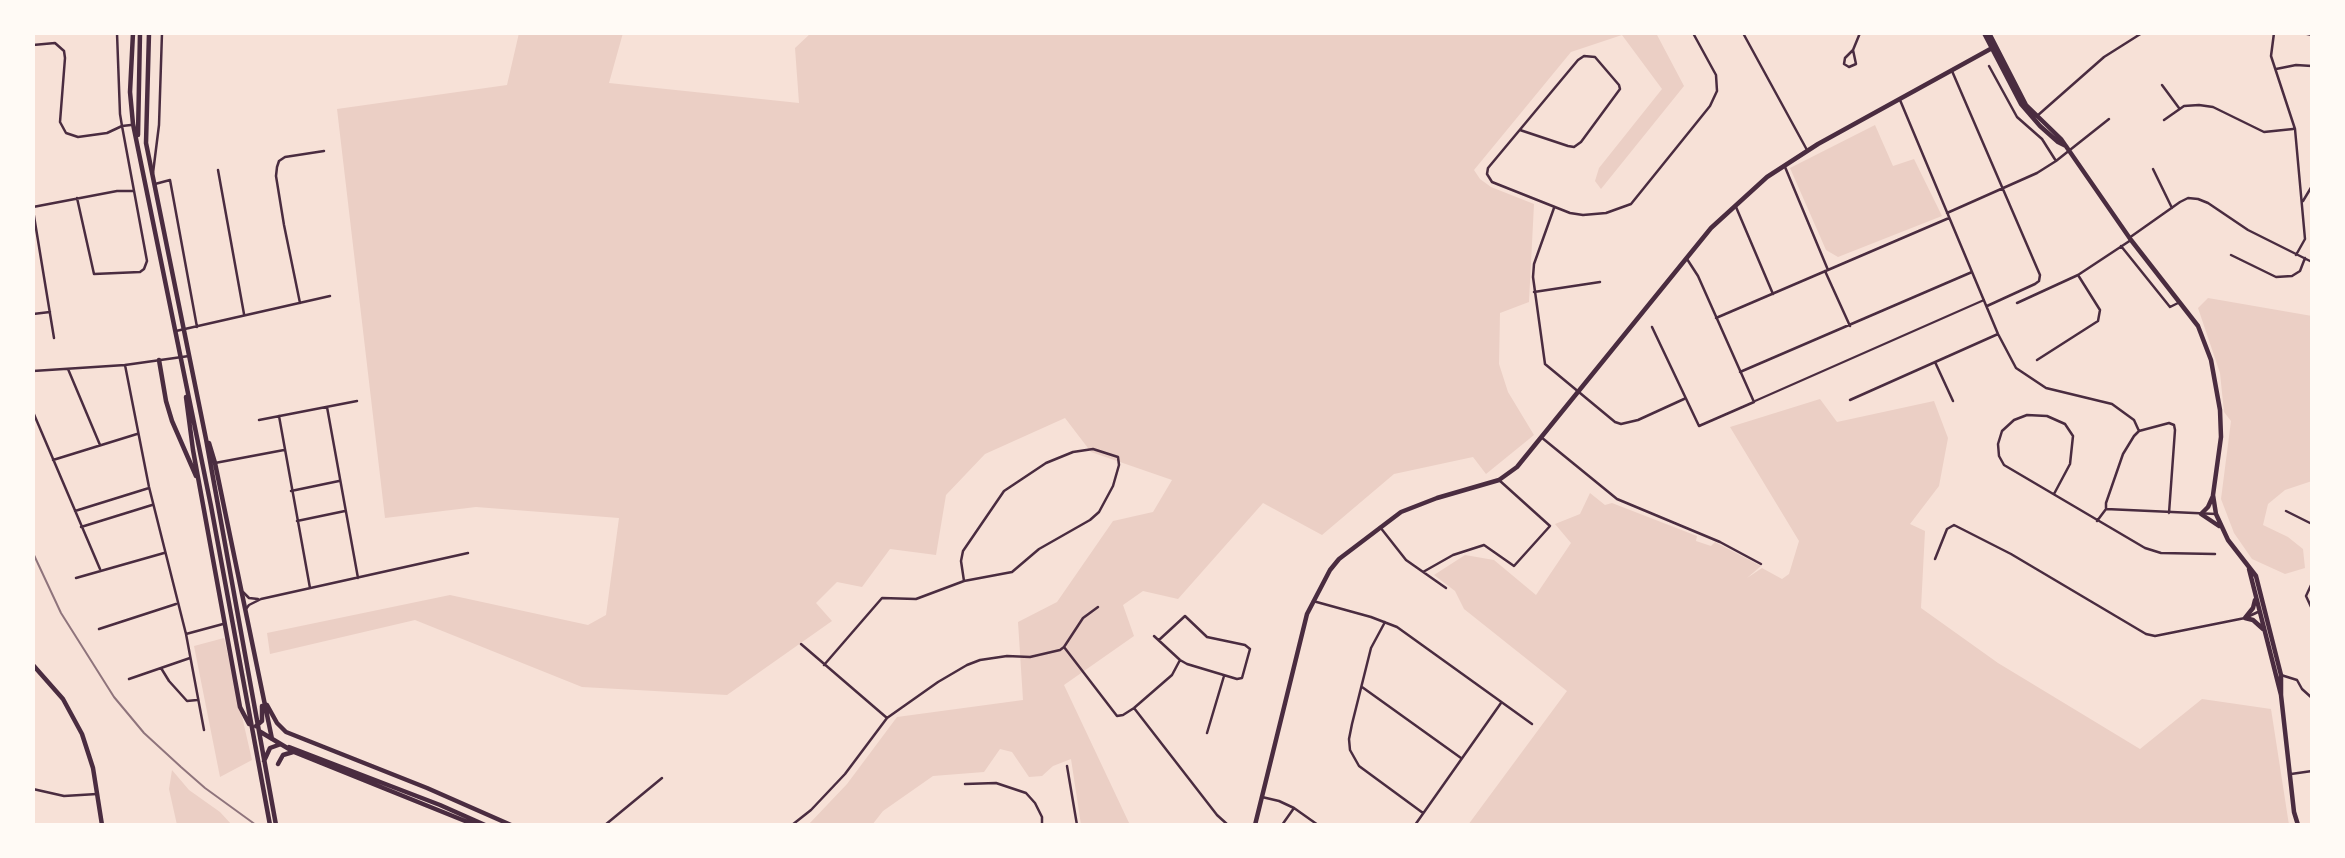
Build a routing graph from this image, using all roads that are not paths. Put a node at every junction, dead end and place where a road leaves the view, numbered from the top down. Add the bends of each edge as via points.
1 (117, 33) edge
2 (133, 33) edge
3 (140, 33) edge
4 (149, 33) edge
5 (162, 33) edge
6 (1693, 33) edge
7 (1744, 33) edge
8 (1860, 33) edge
9 (1984, 33) edge
10 (1989, 33) edge
11 (2142, 33) edge
12 (2274, 33) edge
13 (2302, 33) edge
14 (2312, 35) edge
15 (33, 44) edge
16 (1995, 47) junction
17 (1853, 50) junction
18 (1989, 66) dead end
19 (2312, 66) edge
20 (2276, 69) junction
21 (1952, 71) junction
22 (2162, 85) dead end
23 (1900, 100) junction
24 (2179, 108) junction
25 (2028, 113) junction
26 (2037, 116) junction
27 (2109, 119) dead end
28 (2164, 120) dead end
29 (133, 124) junction
30 (122, 126) junction
31 (2040, 126) junction
32 (2295, 129) junction
33 (1520, 130) junction
34 (138, 143) junction
35 (2068, 148) junction
36 (1807, 150) junction
37 (324, 151) dead end
38 (2056, 162) junction
39 (1783, 164) junction
40 (2153, 169) dead end
41 (218, 170) dead end
42 (153, 181) junction
43 (2312, 186) edge
44 (2004, 189) junction
45 (134, 191) junction
46 (77, 198) junction
47 (2301, 203) junction
48 (1734, 204) junction
49 (33, 208) edge
50 (1554, 208) junction
51 (2172, 208) junction
52 (1947, 213) junction
53 (1949, 218) junction
54 (2304, 228) junction
55 (2312, 228) edge
56 (2130, 239) junction
57 (2122, 246) junction
58 (2296, 255) junction
59 (2231, 256) dead end
60 (2305, 258) junction
61 (1687, 259) junction
62 (2312, 262) edge
63 (1826, 271) junction
64 (1973, 272) junction
65 (2078, 275) junction
66 (1600, 282) dead end
67 (1534, 292) junction
68 (1773, 293) junction
69 (330, 296) dead end
70 (1985, 300) junction
71 (2180, 302) junction
72 (300, 303) junction
73 (2017, 303) dead end
74 (1987, 306) junction
75 (50, 312) junction
76 (33, 314) edge
77 (244, 316) junction
78 (1716, 318) junction
79 (1850, 326) junction
80 (197, 327) junction
81 (1652, 327) dead end
82 (184, 329) junction
83 (176, 331) junction
84 (1998, 334) junction
85 (54, 338) dead end
86 (189, 356) junction
87 (180, 357) junction
88 (159, 360) junction
89 (2037, 360) dead end
90 (1935, 362) junction
91 (125, 365) junction
92 (68, 369) junction
93 (33, 371) edge
94 (1741, 372) junction
95 (186, 386) junction
96 (1578, 391) junction
97 (1684, 399) junction
98 (1850, 400) dead end
99 (357, 401) dead end
100 (1754, 401) junction
101 (1953, 401) dead end
102 (327, 407) junction
103 (33, 412) edge
104 (279, 416) junction
105 (259, 420) dead end
106 (2140, 431) junction
107 (138, 433) junction
108 (1541, 437) junction
109 (206, 439) junction
110 (100, 445) junction
111 (285, 450) junction
112 (53, 460) junction
113 (215, 463) junction
114 (1499, 480) junction
115 (340, 481) junction
116 (149, 487) junction
117 (200, 487) junction
118 (291, 491) junction
119 (2054, 494) junction
120 (2213, 495) junction
121 (153, 505) junction
122 (214, 506) junction
123 (2106, 509) junction
124 (75, 510) junction
125 (345, 511) junction
126 (2286, 511) dead end
127 (2169, 513) junction
128 (2201, 514) junction
129 (2216, 514) junction
130 (2098, 521) junction
131 (297, 522) junction
132 (2312, 524) edge
133 (82, 527) junction
134 (1380, 527) junction
135 (2220, 527) junction
136 (164, 553) junction
137 (468, 553) dead end
138 (2216, 554) dead end
139 (1936, 559) dead end
140 (1761, 564) dead end
141 (100, 569) junction
142 (2249, 569) junction
143 (1423, 572) junction
144 (76, 578) dead end
145 (358, 578) junction
146 (964, 581) junction
147 (2312, 583) edge
148 (240, 586) junction
149 (1446, 588) dead end
150 (310, 589) junction
151 (2256, 598) junction
152 (261, 599) junction
153 (1313, 601) junction
154 (177, 603) junction
155 (2264, 604) junction
156 (1098, 607) dead end
157 (2312, 609) edge
158 (245, 612) junction
159 (2260, 612) junction
160 (2266, 614) junction
161 (2245, 618) junction
162 (1385, 622) junction
163 (226, 623) junction
164 (99, 629) dead end
165 (2263, 630) junction
166 (186, 634) junction
167 (1154, 636) dead end
168 (1159, 640) junction
169 (801, 644) dead end
170 (1064, 647) junction
171 (190, 658) junction
172 (1180, 660) junction
173 (33, 665) edge
174 (824, 665) junction
175 (161, 668) junction
176 (2278, 675) junction
177 (1224, 676) junction
178 (129, 679) dead end
179 (1362, 687) junction
180 (261, 691) junction
181 (2312, 698) edge
182 (198, 700) junction
183 (1501, 703) junction
184 (1134, 708) junction
185 (887, 718) junction
186 (1532, 724) dead end
187 (252, 726) junction
188 (204, 730) dead end
189 (284, 731) junction
190 (1207, 733) dead end
191 (272, 740) junction
192 (294, 752) junction
193 (1461, 758) junction
194 (264, 762) junction
195 (278, 764) dead end
196 (1067, 766) dead end
197 (2312, 771) edge
198 (2291, 774) junction
199 (662, 778) dead end
200 (965, 784) dead end
201 (33, 789) edge
202 (97, 793) junction
203 (1262, 797) junction
204 (1294, 808) junction
205 (1423, 813) junction
206 (270, 823) edge
207 (102, 825) edge
208 (276, 825) edge
209 (475, 825) edge
210 (485, 825) edge
211 (511, 825) edge
212 (605, 825) edge
213 (792, 825) edge
214 (1042, 825) edge
215 (1077, 825) edge
216 (1228, 825) edge
217 (1255, 825) edge
218 (1282, 825) edge
219 (1318, 825) edge
220 (1415, 825) edge
221 (2298, 825) edge

1 - 30 street
2 - 29 main road
3 - 34 main road
4 - 42 main road via 145,114
5 - 42 street
6 - 50 street via 1716,75 1717,91 1651,181 1631,204 1619,210 1583,215
7 - 36 street
8 - 17 street
9 - 16 main road
10 - 16 main road
11 - 26 street via 2104,57
12 - 20 street via 2271,55
13 - 14 street
15 - 30 street via 55,43 64,51 60,122 66,133 78,137
16 - 21 main road
16 - 25 main road
16 - 26 main road via 2020,95
17 - 17 street via 1844,61 1849,67 1856,64
18 - 38 street via 2017,117 2042,138
19 - 20 street
20 - 32 street
21 - 23 main road
21 - 44 street
22 - 24 street
23 - 36 main road
23 - 52 street
24 - 28 street
24 - 32 street via 2213,107 2264,132
25 - 26 main road
25 - 31 main road
26 - 31 main road
26 - 35 main road
27 - 35 street
29 - 30 street
29 - 34 main road
30 - 45 street
31 - 35 main road
32 - 47 street
33 - 33 street via 1574,147 1618,93 1619,85 1595,57 1584,56
33 - 50 street via 1488,169 1489,178
34 - 83 main road
35 - 38 street
35 - 56 main road
36 - 39 main road
37 - 72 street via 285,157 276,167
38 - 44 street
39 - 48 main road
39 - 63 street
40 - 51 street
41 - 77 street
42 - 80 street via 170,180
42 - 82 main road
43 - 47 street
44 - 52 street
44 - 74 street via 2040,278
45 - 46 street
45 - 46 street via 147,261 140,272 93,274
46 - 49 street
47 - 54 street
48 - 61 main road
48 - 68 street
49 - 75 street
50 - 67 street via 1534,264
51 - 56 street
51 - 58 street via 2188,198 2198,199
52 - 53 street
53 - 63 street
53 - 64 street
54 - 55 street
54 - 58 street via 2305,239
56 - 57 street
56 - 71 main road
57 - 65 street
57 - 71 street via 2169,307
58 - 60 street
59 - 60 street via 2276,277 2300,271
60 - 62 street
61 - 78 street
61 - 96 main road
63 - 68 street
63 - 79 street
64 - 70 street
64 - 79 street
65 - 73 street
65 - 89 street via 2099,310 2098,321
66 - 67 street
67 - 96 street via 1545,364
68 - 78 street
69 - 72 street
70 - 74 street
70 - 100 lane
71 - 120 main road via 2198,327 2218,395 2221,437
72 - 77 street
74 - 84 street
75 - 76 street
75 - 85 street
77 - 80 street
78 - 94 street
79 - 94 street
80 - 82 street
81 - 97 street
82 - 83 street
82 - 86 main road
83 - 87 main road
84 - 90 street
84 - 106 street via 2022,374 2046,388 2112,404 2134,420
86 - 87 street
86 - 109 main road
87 - 88 street
87 - 95 main road
88 - 91 street
88 - 117 main road via 172,422
90 - 98 street
90 - 101 street
91 - 92 street
91 - 107 street
92 - 93 street
92 - 110 street
94 - 100 street
95 - 117 main road
95 - 122 main road
96 - 97 street via 1621,424
96 - 108 main road
97 - 100 street via 1699,426
99 - 102 street
102 - 104 street
102 - 115 street
103 - 112 street
104 - 105 street
104 - 111 street
106 - 123 street via 2123,454
106 - 127 street via 2174,425
107 - 110 street
107 - 116 street
108 - 114 main road via 1517,467
108 - 140 street via 1617,499
109 - 113 main road
109 - 122 main road
110 - 112 street
111 - 113 street
111 - 118 street
112 - 124 street
113 - 148 main road
114 - 134 main road via 1418,504
114 - 143 street via 1550,526 1514,566 1480,545
115 - 118 street
115 - 125 street
116 - 121 street
116 - 124 street
117 - 163 main road
118 - 131 street
119 - 119 street via 2004,466 1998,444 2002,431 2014,420 2047,416 2065,424 2073,436 2070,464
119 - 130 street
120 - 128 main road
120 - 129 main road
121 - 133 street
121 - 136 street
122 - 194 main road
122 - 206 main road
123 - 127 street
123 - 130 street
124 - 133 street
125 - 131 street
125 - 145 street
126 - 132 street
127 - 128 street
128 - 129 street
128 - 135 main road
129 - 135 main road
130 - 138 street via 2161,553
131 - 150 street
133 - 141 street
134 - 143 street via 1398,552
134 - 153 main road via 1339,559
135 - 142 main road
136 - 141 street
136 - 154 street
137 - 145 street
139 - 161 street via 1947,529 1954,525 2150,635
141 - 144 street
142 - 151 main road
142 - 155 main road via 2256,576
143 - 149 street
145 - 150 street
146 - 146 street via 963,551 1004,491 1045,463 1073,452 1093,449 1118,457 1113,485 1095,517 1034,553 1012,572
146 - 174 street via 916,599 881,598
147 - 157 street via 2306,596
148 - 152 street via 249,598
148 - 158 main road
150 - 152 street
151 - 159 main road
151 - 161 main road
152 - 158 street
153 - 162 street
153 - 203 main road
154 - 164 street
154 - 166 street
155 - 159 main road
155 - 160 main road
156 - 170 street via 1083,618
158 - 180 main road
159 - 160 main road
159 - 161 street
159 - 165 main road
160 - 176 main road
161 - 165 main road
162 - 179 street via 1371,648
162 - 183 street
163 - 166 street
163 - 187 main road via 240,707
165 - 176 main road
166 - 171 street
167 - 168 street
168 - 172 street
168 - 177 street via 1185,616 1207,636 1249,648 1242,678
169 - 174 street
170 - 184 street via 1117,716
170 - 185 street via 967,665
171 - 175 street
171 - 182 street
172 - 177 street
172 - 184 street via 1172,674
173 - 202 main road via 58,692 74,719 87,749
174 - 185 street
175 - 178 street
175 - 182 street via 187,701
176 - 181 street via 2293,677
176 - 198 main road
177 - 190 street
179 - 193 street
179 - 205 street via 1349,739 1354,758
180 - 187 main road via 262,721
180 - 189 main road
180 - 191 main road
182 - 188 street
183 - 186 street
183 - 193 street
184 - 216 street
185 - 213 street via 845,774
187 - 191 main road
189 - 191 main road
189 - 211 main road
191 - 192 main road
192 - 195 main road via 283,755
192 - 209 main road
193 - 205 street
194 - 208 main road
194 - 210 main road via 270,748 281,744
196 - 215 street
197 - 198 street
198 - 221 main road
199 - 212 street
200 - 214 street via 996,783 1026,793 1039,810
201 - 202 street via 64,796
202 - 207 main road
203 - 204 street
203 - 217 main road
204 - 218 street
204 - 219 street
205 - 220 street

